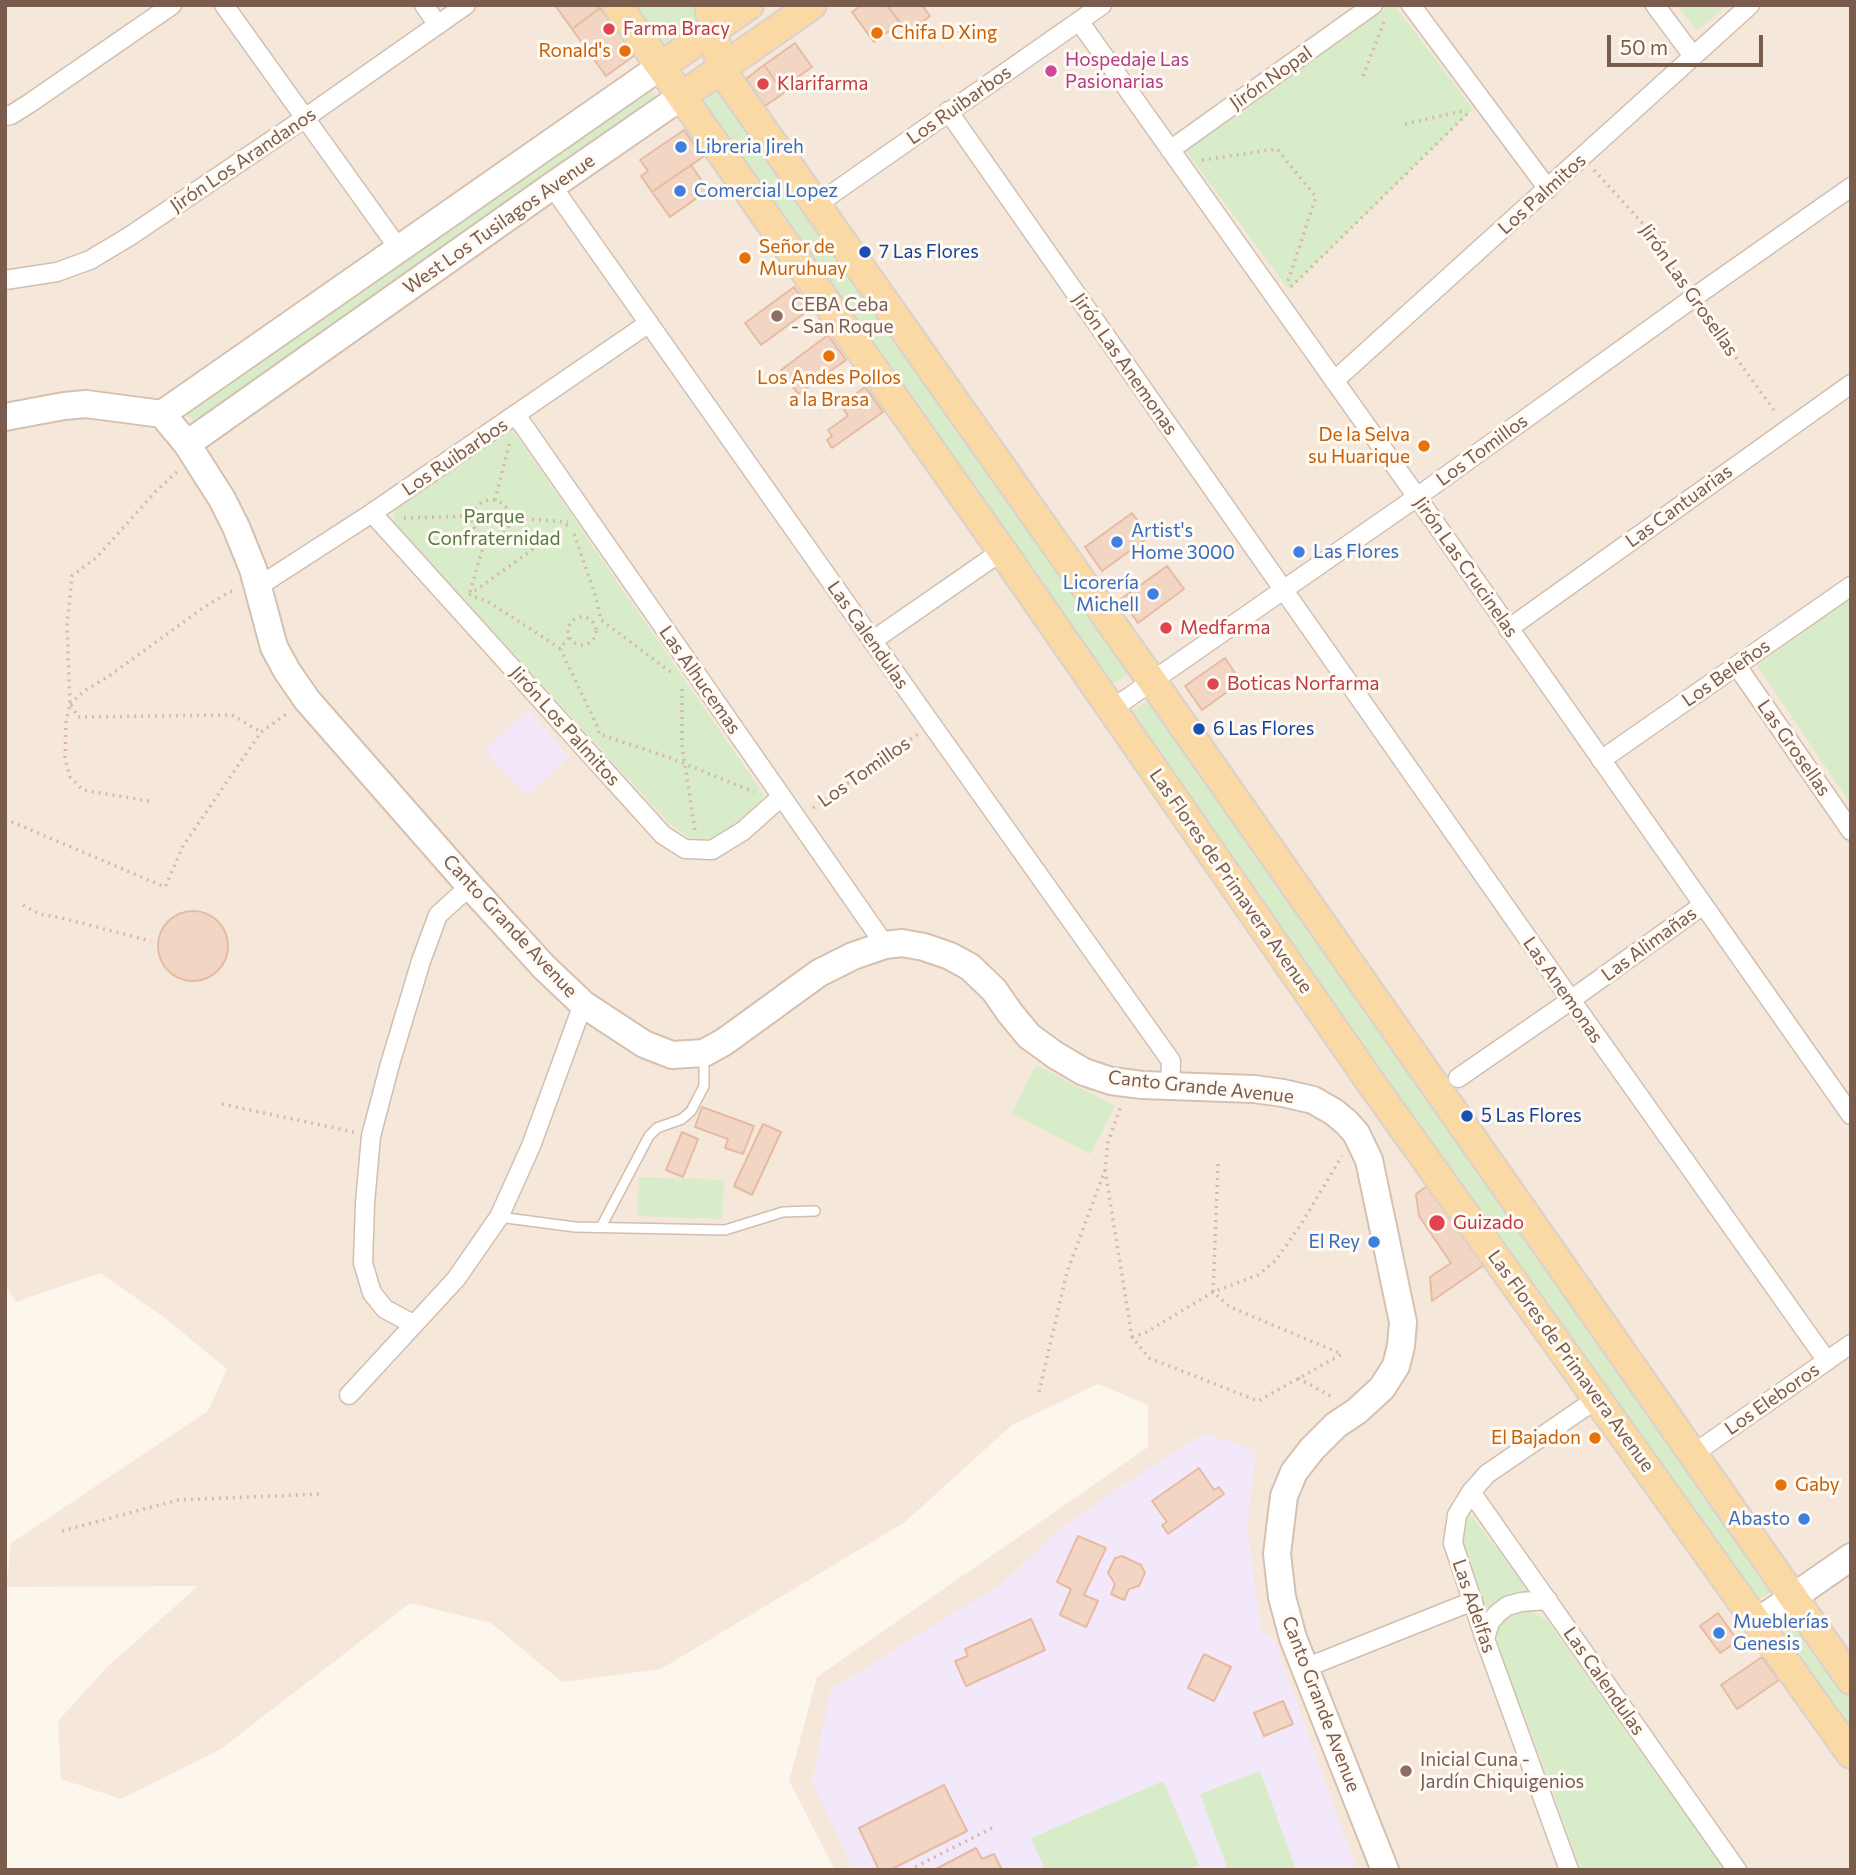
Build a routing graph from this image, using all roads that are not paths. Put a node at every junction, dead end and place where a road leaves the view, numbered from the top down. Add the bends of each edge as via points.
1 (172, 5) edge
2 (224, 5) edge
3 (424, 5) edge
4 (466, 5) edge
5 (617, 5) edge
6 (749, 5) edge
7 (812, 5) edge
8 (1102, 5) edge
9 (1411, 5) edge
10 (1655, 5) edge
11 (1750, 5) edge
12 (1380, 9) edge
13 (712, 18) edge
14 (1079, 21) junction
15 (438, 25) junction
16 (1693, 55) junction
17 (661, 66) junction
18 (720, 69) junction
19 (682, 96) junction
20 (948, 111) junction
21 (5, 116) edge
22 (305, 118) junction
23 (1170, 150) junction
24 (552, 186) junction
25 (1851, 187) edge
26 (1548, 189) junction
27 (816, 205) junction
28 (399, 249) junction
29 (5, 280) edge
30 (649, 323) junction
31 (1335, 382) junction
32 (1851, 384) edge
33 (162, 414) junction
34 (516, 415) junction
35 (5, 417) edge
36 (191, 450) junction
37 (1417, 497) junction
38 (372, 513) junction
39 (1002, 551) junction
40 (259, 586) junction
41 (1851, 586) edge
42 (1283, 591) junction
43 (1302, 617) joint
44 (1508, 629) junction
45 (872, 641) junction
46 (1737, 666) junction
47 (1152, 681) junction
48 (1112, 709) junction
49 (1601, 760) junction
50 (771, 796) junction
51 (1851, 831) edge
52 (470, 886) junction
53 (1703, 905) junction
54 (884, 945) junction
55 (1571, 1000) junction
56 (583, 1004) junction
57 (704, 1053) junction
58 (1458, 1078) dead end
59 (1170, 1087) junction
60 (1851, 1115) edge
61 (815, 1211) dead end
62 (499, 1217) junction
63 (601, 1227) junction
64 (413, 1324) junction
65 (1851, 1344) edge
66 (1826, 1361) junction
67 (349, 1395) dead end
68 (1598, 1398) junction
69 (1693, 1454) junction
70 (1471, 1492) junction
71 (1851, 1557) edge
72 (1792, 1598) junction
73 (1548, 1600) junction
74 (1472, 1601) junction
75 (1757, 1622) junction
76 (1485, 1639) junction
77 (1305, 1668) junction
78 (1851, 1680) edge
79 (1851, 1754) edge
80 (1385, 1870) edge
81 (1569, 1870) edge
82 (1737, 1870) edge

1 - 21 street
2 - 22 street
3 - 15 street
4 - 15 street, Jirón Los Arandanos
5 - 17 main road, Las Flores de Primavera Avenue
6 - 13 main road, West Los Tusilagos Avenue
7 - 18 main road, West Los Tusilagos Avenue
8 - 14 street, Los Ruibarbos
9 - 26 street
10 - 16 street
11 - 16 street, Los Palmitos
12 - 23 street, Jirón Nopal
13 - 17 main road, West Los Tusilagos Avenue
13 - 18 main road
14 - 20 street, Los Ruibarbos
14 - 23 street, Jirón Las Crucinelas
15 - 22 street, Jirón Los Arandanos
16 - 26 street, Los Palmitos
17 - 19 main road, Las Flores de Primavera Avenue
17 - 28 street, West Los Tusilagos Avenue
18 - 19 main road, West Los Tusilagos Avenue
18 - 27 main road
19 - 24 street, West Los Tusilagos Avenue
19 - 39 main road, Las Flores de Primavera Avenue
20 - 27 street, Los Ruibarbos
20 - 42 street, Jirón Las Anemonas
22 - 28 street
22 - 29 street, Jirón Los Arandanos via 90,260 58,272
23 - 31 street, Jirón Las Crucinelas
24 - 30 street, Las Calendulas
24 - 36 street, West Los Tusilagos Avenue
25 - 37 street, Los Tomillos
26 - 31 street, Los Palmitos
27 - 47 main road
28 - 33 street, West Los Tusilagos Avenue
30 - 34 street, Los Ruibarbos
30 - 45 street, Las Calendulas
31 - 37 street, Jirón Las Crucinelas
32 - 44 street, Las Cantuarias
33 - 35 street via 86,404
33 - 36 street, Canto Grande Avenue
34 - 38 street, Los Ruibarbos
34 - 50 street, Las Alhucemas
36 - 40 street, Canto Grande Avenue via 222,499
37 - 42 street, Los Tomillos
37 - 44 street, Jirón Las Crucinelas
38 - 40 street, Los Ruibarbos
38 - 50 street, Jirón Los Palmitos via 663,835 685,849 712,850 743,831
39 - 45 street
39 - 48 main road, Las Flores de Primavera Avenue
40 - 52 street, Canto Grande Avenue via 274,647 307,700
41 - 46 street, Los Beleños
42 - 43 street, Jirón Las Anemonas
42 - 47 street, Los Tomillos
43 - 55 street, Las Anemonas
44 - 49 street, Jirón Las Crucinelas
45 - 59 street, Las Calendulas via 1171,1061
46 - 49 street, Los Beleños
46 - 51 street, Las Grosellas
47 - 48 street, Los Tomillos
47 - 69 main road
48 - 68 main road, Las Flores de Primavera Avenue via 1369,1080
49 - 53 street, Jirón Las Crucinelas
50 - 54 street, Las Alhucemas via 797,820
52 - 56 street, Canto Grande Avenue
52 - 64 street via 438,915 371,1136 363,1263 372,1293 385,1309
53 - 55 street, Las Alimañas
53 - 60 street, Jirón Las Crucinelas
54 - 57 street, Canto Grande Avenue via 819,973
54 - 59 street, Canto Grande Avenue via 924,947 970,967 1029,1036 1084,1072 1111,1081
55 - 58 street, Las Alimañas
55 - 66 street, Las Anemonas
56 - 57 street, Canto Grande Avenue via 644,1044 672,1055
56 - 62 street via 531,1146
57 - 63 lane via 704,1086 691,1111 649,1136
59 - 77 street, Canto Grande Avenue via 1254,1089 1313,1100 1356,1133 1369,1160 1403,1322 1401,1346 1396,1366 1382,1388 1312,1449 1294,1472 1284,1496 1277,1554 1280,1586
61 - 63 lane via 783,1212 725,1230
62 - 63 lane
62 - 64 street via 456,1279
64 - 67 street
65 - 66 street, Los Eleboros
66 - 69 street, Los Eleboros
68 - 70 street, Las Adelfas via 1487,1474
68 - 75 main road, Las Flores de Primavera Avenue
69 - 72 main road
70 - 73 street, Las Calendulas
70 - 74 street, Las Adelfas via 1457,1515 1453,1543
71 - 72 street
72 - 75 street
72 - 78 main road
73 - 76 street via 1507,1606 1490,1622
73 - 82 street, Las Calendulas
74 - 76 street, Las Adelfas
74 - 77 street
75 - 79 main road, Las Flores de Primavera Avenue
76 - 81 street, Las Adelfas
77 - 80 street, Canto Grande Avenue

